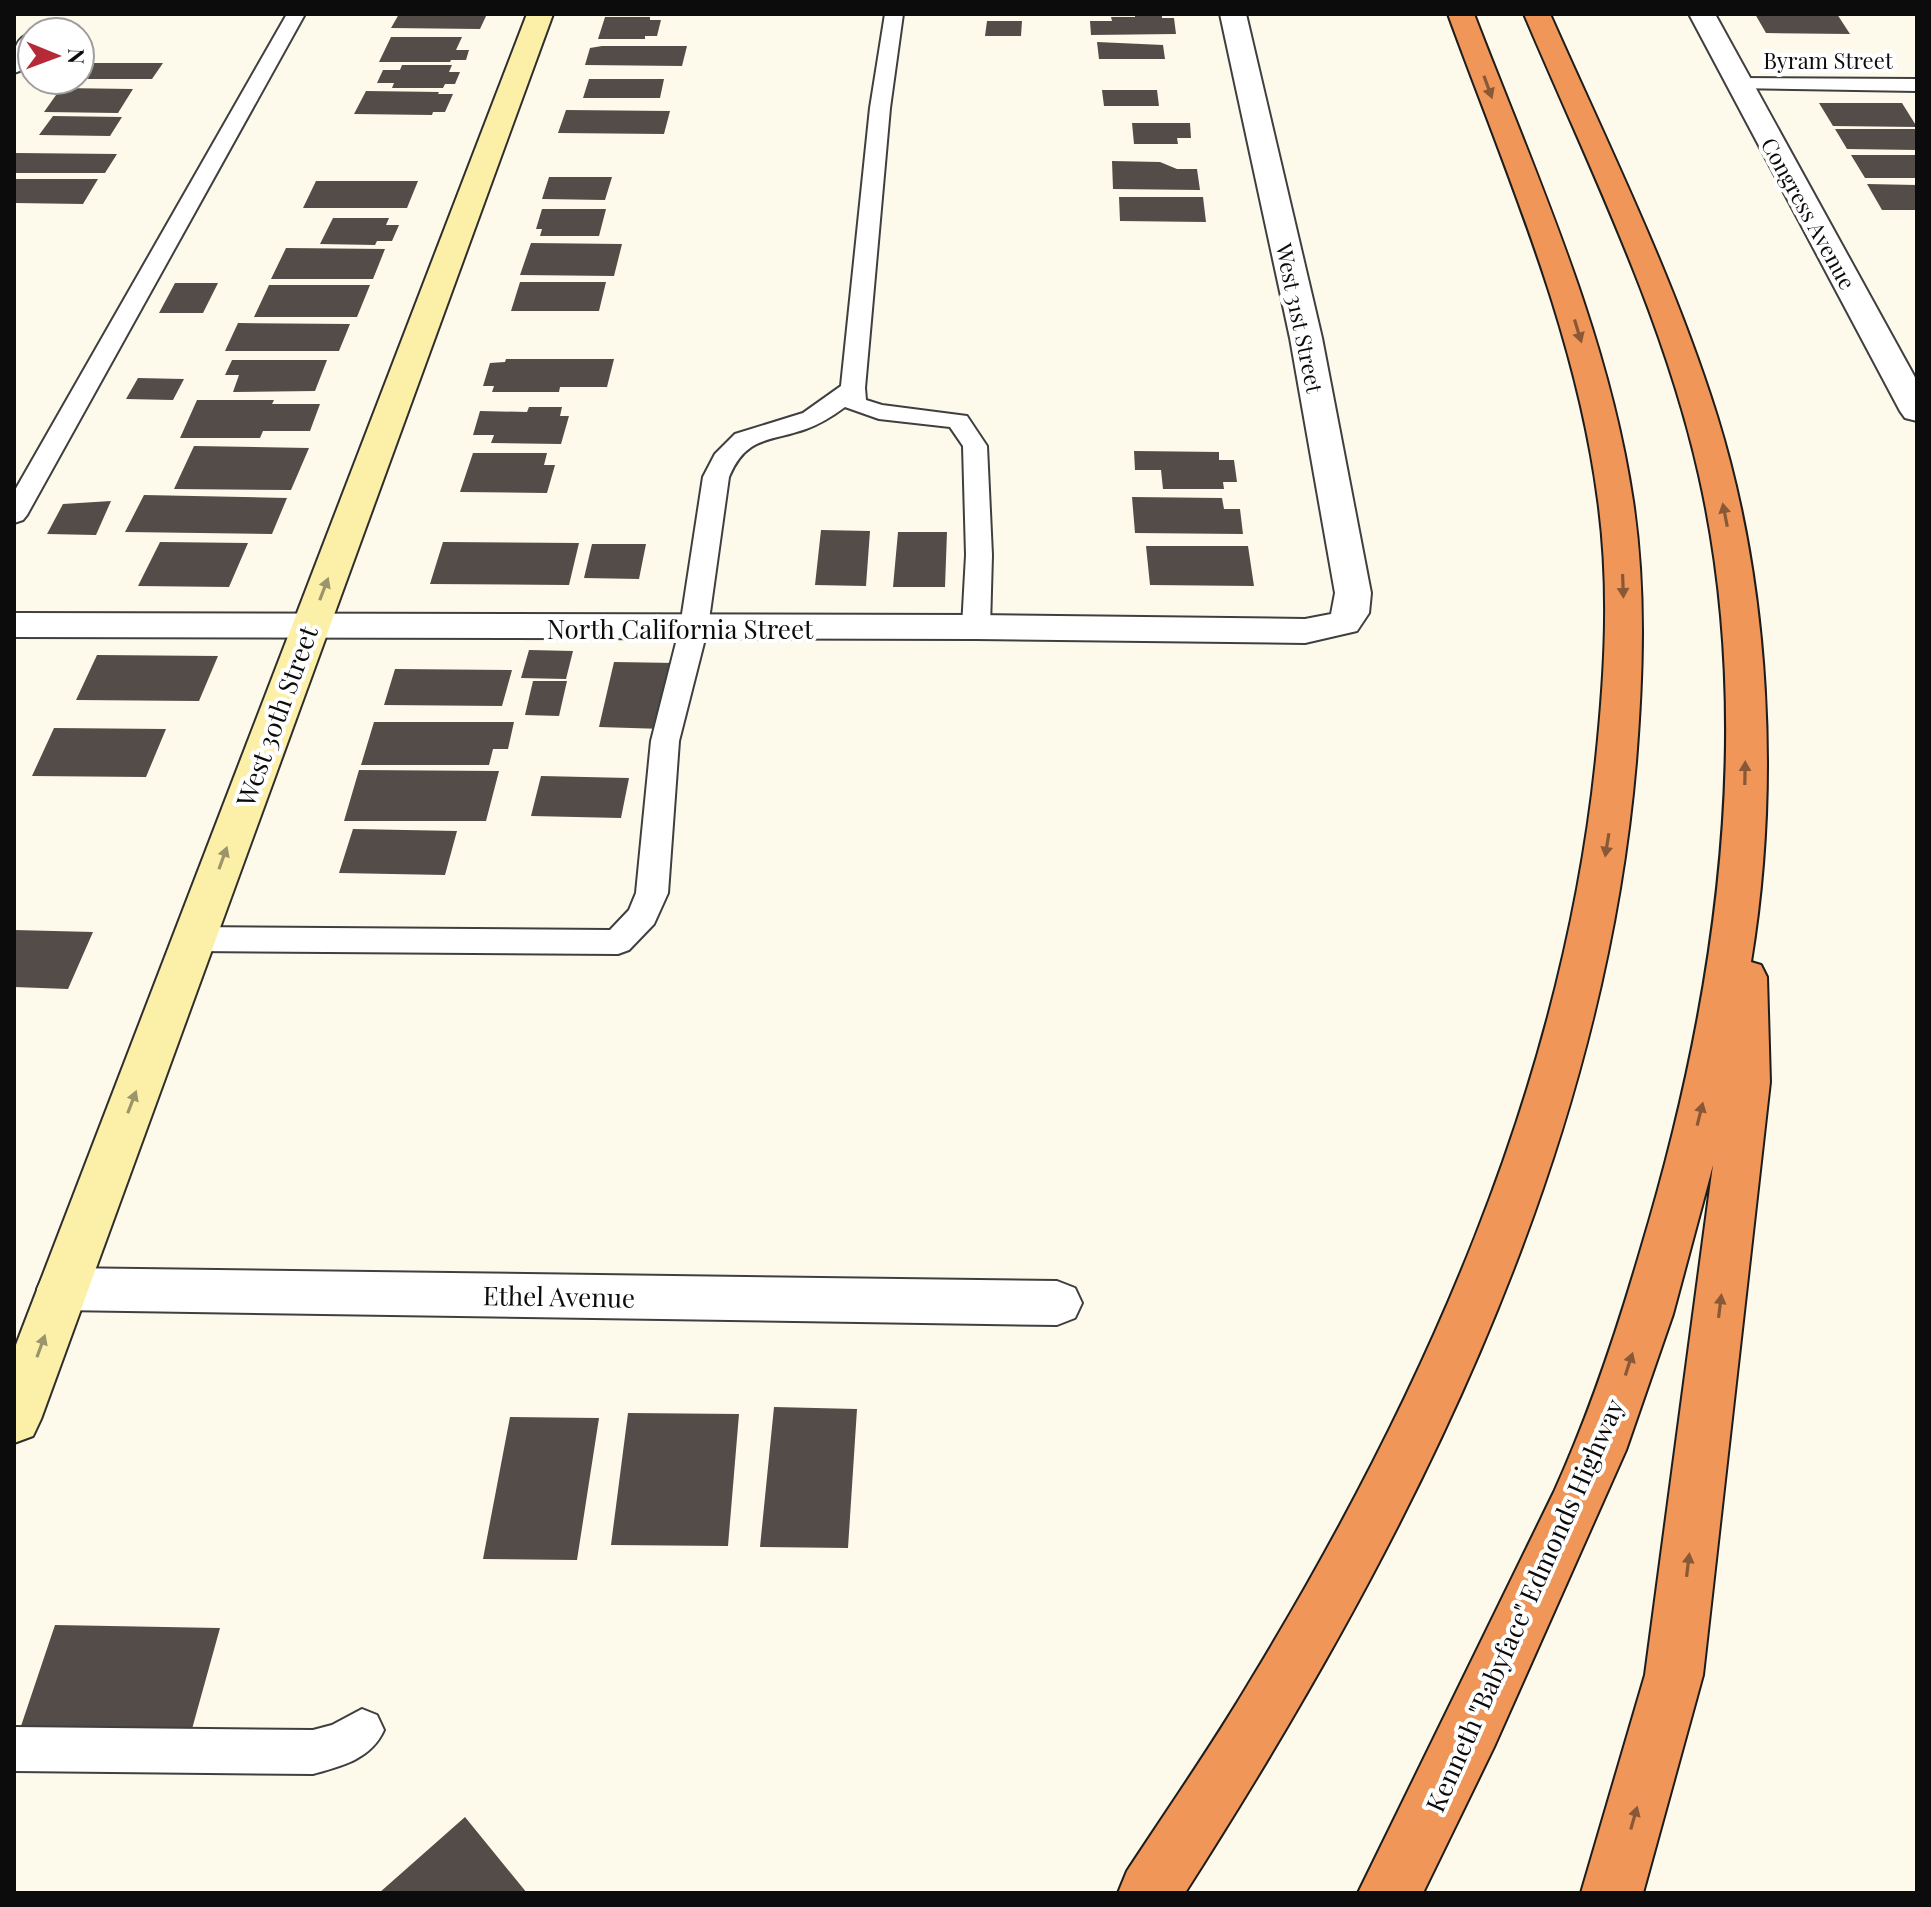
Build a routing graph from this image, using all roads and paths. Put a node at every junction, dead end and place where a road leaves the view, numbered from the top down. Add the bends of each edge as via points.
1 (296, 14) edge
2 (540, 14) edge
3 (894, 14) edge
4 (1233, 14) edge
5 (1461, 14) edge
6 (1537, 14) edge
7 (1702, 14) edge
8 (1739, 84) junction
9 (1917, 85) edge
10 (853, 388) junction
11 (1917, 411) edge
12 (14, 515) edge
13 (1344, 623) joint
14 (14, 625) edge
15 (694, 627) junction
16 (976, 627) junction
17 (309, 628) junction
18 (1743, 840) junction
19 (193, 939) junction
20 (62, 1289) junction
21 (1057, 1303) dead end
22 (14, 1419) edge
23 (362, 1730) dead end
24 (14, 1749) edge
25 (1149, 1893) edge
26 (1389, 1893) edge
27 (1612, 1893) edge

1 - 12 lane
17 -> 2 main road, West 30th Street
3 - 10 lane
4 - 13 street, West 31st Street via 1306,338 1353,593
5 -> 25 highway via 1577,328 1616,497 1624,657 1616,788 1604,865 1590,939 1542,1114 1454,1345 1357,1548 1301,1649
18 -> 6 highway, Kenneth "Babyface" Edmonds Highway via 1743,645 1718,480 1672,328
7 - 8 street, Congress Avenue
8 - 9 lane, Byram Street
8 - 11 street, Congress Avenue
10 - 15 lane via 810,420 731,445 722,458
10 - 16 lane via 855,404 879,412 958,421 975,446
13 - 16 street, North California Street via 1305,631
14 - 17 street, North California Street
15 - 16 street, North California Street
15 - 17 street, North California Street
15 - 19 lane via 665,741 652,893 643,916 618,942
19 -> 17 main road, West 30th Street
26 -> 18 highway, Kenneth "Babyface" Edmonds Highway via 1546,1571 1613,1413 1679,1201 1709,1077
27 -> 18 highway via 1676,1659 1747,1082
20 -> 19 main road, West 30th Street
20 - 21 street, Ethel Avenue
22 -> 20 main road, West 30th Street
23 - 24 lane via 342,1744 313,1752

